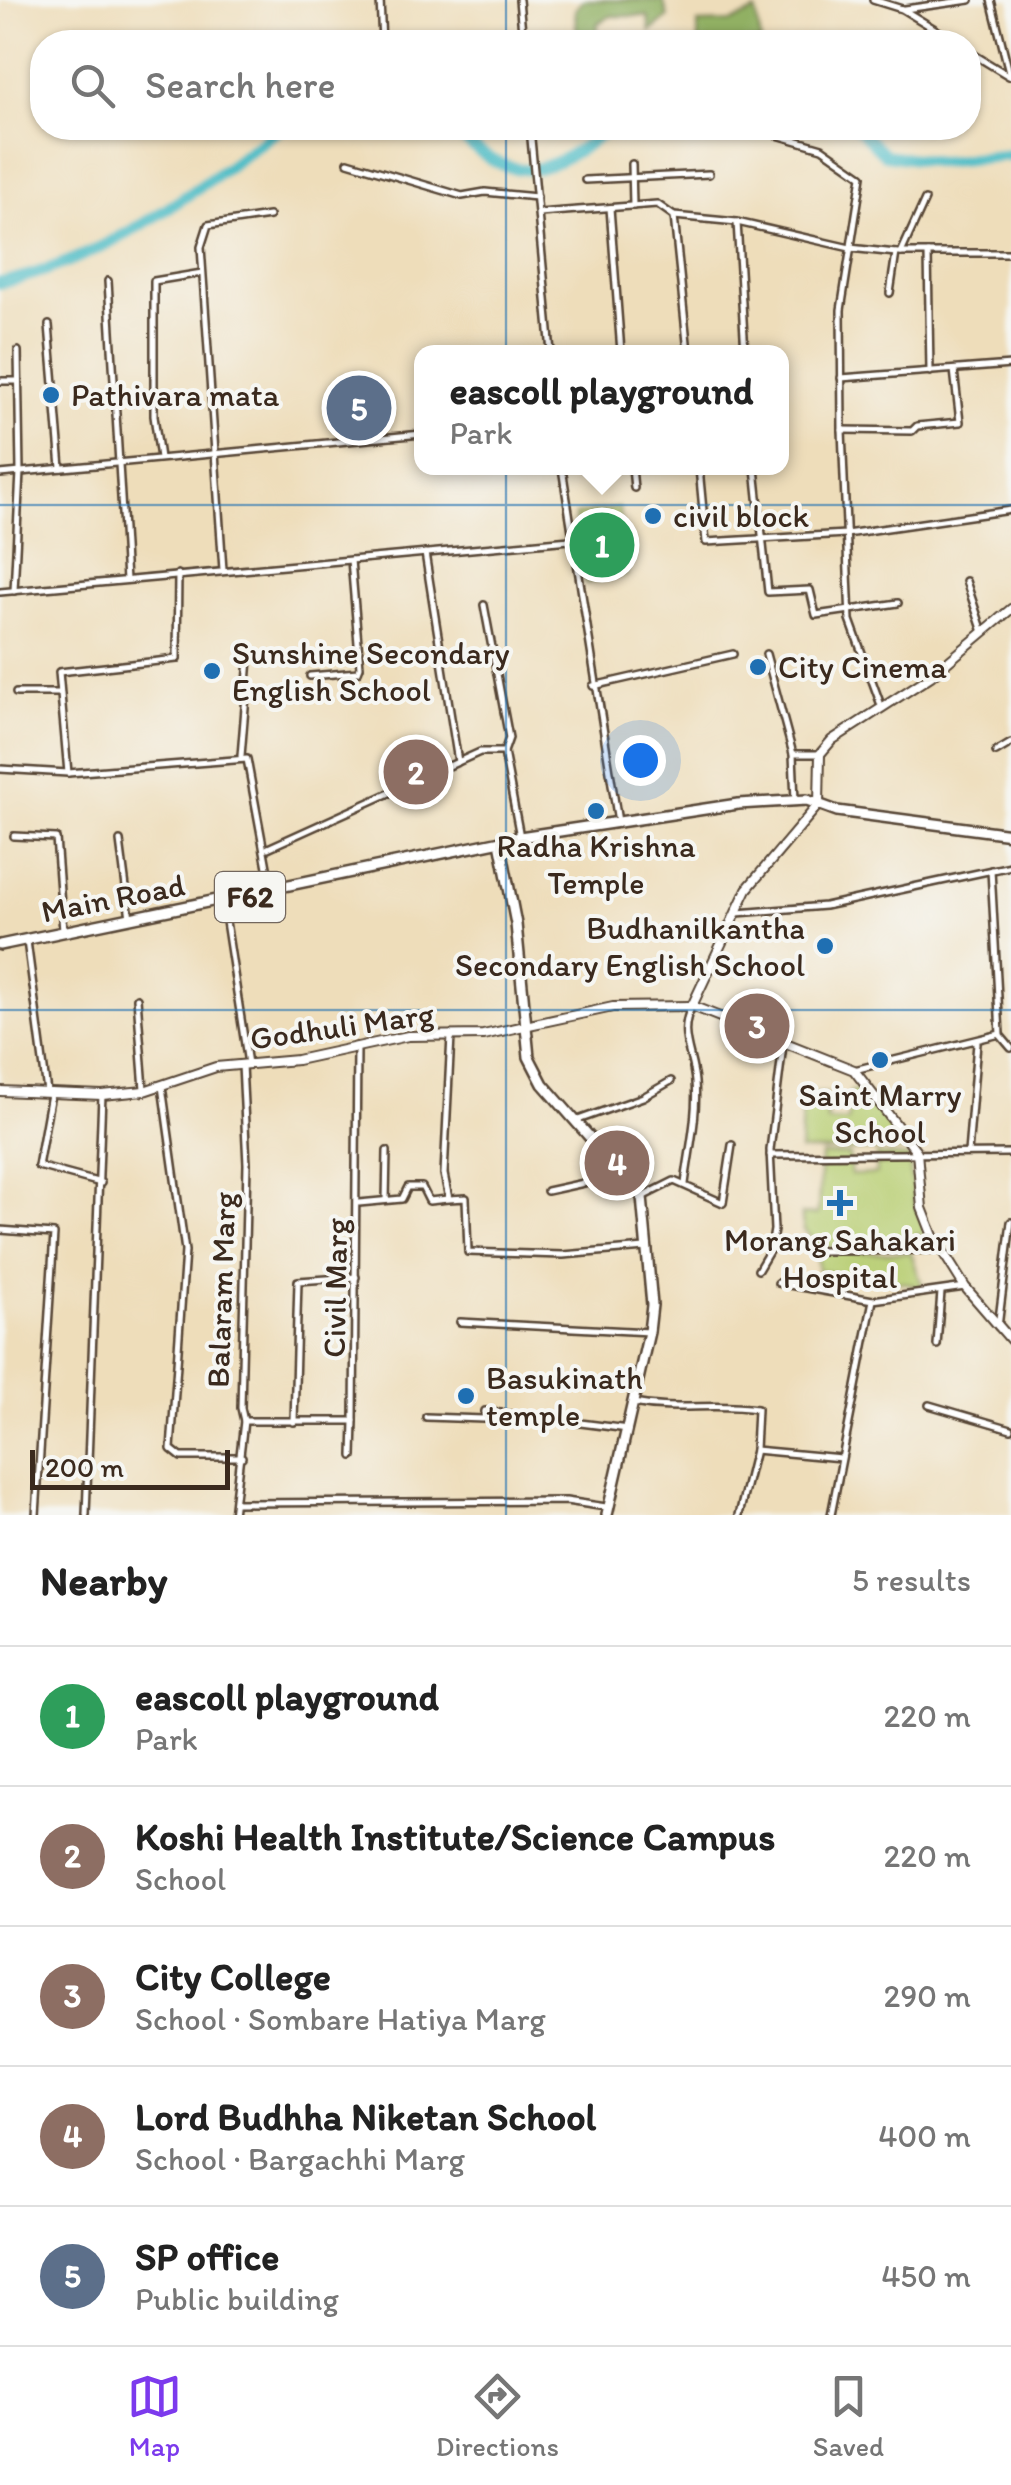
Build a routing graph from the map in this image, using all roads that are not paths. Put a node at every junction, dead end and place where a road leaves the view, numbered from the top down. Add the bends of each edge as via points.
1 (380, 0) edge
2 (520, 0) edge
3 (873, 0) edge
4 (969, 0) edge
5 (992, 0) edge
6 (902, 10) junction
7 (381, 30) edge
8 (522, 30) edge
9 (936, 30) edge
10 (981, 58) edge
11 (1011, 77) edge
12 (531, 140) edge
13 (794, 140) edge
14 (348, 162) dead end
15 (632, 164) dead end
16 (709, 174) dead end
17 (634, 175) junction
18 (585, 180) dead end
19 (536, 194) junction
20 (925, 200) dead end
21 (633, 206) junction
22 (610, 208) junction
23 (538, 214) junction
24 (269, 216) dead end
25 (674, 216) junction
26 (737, 222) junction
27 (850, 248) junction
28 (899, 253) junction
29 (928, 253) junction
30 (1011, 253) edge
31 (203, 273) junction
32 (108, 281) dead end
33 (890, 293) dead end
34 (49, 325) dead end
35 (550, 345) edge
36 (620, 345) edge
37 (687, 345) edge
38 (745, 345) edge
39 (18, 351) dead end
40 (1011, 365) edge
41 (954, 370) junction
42 (930, 372) junction
43 (841, 378) junction
44 (0, 381) edge
45 (18, 381) junction
46 (842, 430) junction
47 (414, 435) edge
48 (217, 452) junction
49 (160, 458) junction
50 (121, 462) junction
51 (61, 468) junction
52 (20, 472) junction
53 (0, 474) edge
54 (563, 475) edge
55 (633, 475) edge
56 (700, 475) edge
57 (757, 475) edge
58 (634, 488) dead end
59 (1011, 510) edge
60 (846, 534) junction
61 (763, 538) junction
62 (570, 540) junction
63 (425, 553) junction
64 (351, 560) junction
65 (224, 570) junction
66 (178, 574) junction
67 (126, 580) junction
68 (966, 581) dead end
69 (14, 591) junction
70 (0, 592) edge
71 (898, 603) dead end
72 (484, 605) dead end
73 (1011, 609) edge
74 (849, 610) junction
75 (982, 629) junction
76 (733, 654) dead end
77 (766, 654) dead end
78 (248, 659) dead end
79 (310, 676) dead end
80 (593, 686) junction
81 (16, 693) dead end
82 (60, 693) junction
83 (882, 708) junction
84 (1011, 743) edge
85 (504, 752) junction
86 (996, 752) dead end
87 (793, 754) junction
88 (820, 754) junction
89 (241, 757) junction
90 (458, 762) junction
91 (0, 770) edge
92 (68, 773) junction
93 (795, 800) junction
94 (819, 804) junction
95 (618, 822) junction
96 (1011, 834) edge
97 (14, 836) dead end
98 (520, 837) junction
99 (120, 841) dead end
100 (500, 842) junction
101 (267, 849) junction
102 (1011, 866) edge
103 (991, 870) junction
104 (271, 891) junction
105 (223, 902) junction
106 (734, 913) junction
107 (130, 918) junction
108 (63, 932) junction
109 (27, 941) junction
110 (0, 944) edge
111 (138, 998) dead end
112 (692, 1006) junction
113 (526, 1028) junction
114 (1000, 1034) junction
115 (451, 1036) junction
116 (977, 1043) junction
117 (784, 1045) junction
118 (357, 1046) junction
119 (1011, 1048) edge
120 (245, 1065) junction
121 (854, 1070) junction
122 (670, 1081) dead end
123 (162, 1086) junction
124 (144, 1090) junction
125 (0, 1091) edge
126 (50, 1094) junction
127 (102, 1095) junction
128 (575, 1121) junction
129 (732, 1145) dead end
130 (387, 1151) dead end
131 (917, 1152) junction
132 (968, 1152) junction
133 (1011, 1153) edge
134 (770, 1155) junction
135 (621, 1174) junction
136 (101, 1182) junction
137 (685, 1184) junction
138 (548, 1191) dead end
139 (642, 1197) junction
140 (450, 1199) junction
141 (386, 1200) junction
142 (359, 1203) junction
143 (1011, 1222) edge
144 (0, 1230) edge
145 (772, 1245) junction
146 (648, 1248) junction
147 (942, 1250) junction
148 (758, 1270) dead end
149 (356, 1277) junction
150 (778, 1284) dead end
151 (965, 1287) junction
152 (941, 1292) junction
153 (873, 1300) junction
154 (460, 1322) dead end
155 (998, 1327) junction
156 (650, 1332) junction
157 (1011, 1340) edge
158 (937, 1345) dead end
159 (633, 1403) junction
160 (929, 1405) dead end
161 (426, 1418) dead end
162 (244, 1420) junction
163 (354, 1421) junction
164 (294, 1422) junction
165 (628, 1428) junction
166 (1011, 1430) edge
167 (755, 1450) junction
168 (353, 1456) dead end
169 (242, 1458) junction
170 (842, 1458) junction
171 (235, 1504) junction
172 (608, 1511) edge
173 (36, 1515) edge
174 (86, 1515) edge
175 (233, 1515) edge
176 (738, 1515) edge
177 (831, 1515) edge

1 - 7 street
2 - 8 street
3 - 6 street
4 - 6 street
5 - 11 street
6 - 9 street
10 - 11 street
12 - 19 street
13 - 27 street via 822,148 862,176
14 - 19 street via 462,196
15 - 17 street
16 - 17 street
17 - 18 street
17 - 21 street
19 - 23 street
20 - 28 street
21 - 22 street
21 - 25 street via 663,205
22 - 23 street
22 - 36 street
23 - 35 street
24 - 31 street via 208,225
25 - 26 street
25 - 37 street
26 - 27 street
26 - 38 street
27 - 28 street
27 - 43 street
28 - 29 street
28 - 33 street
29 - 30 street
29 - 42 street
31 - 48 street
31 - 49 street via 154,281
32 - 50 street
34 - 51 street
39 - 45 street
40 - 41 street
41 - 42 street
41 - 46 street via 960,422
42 - 43 street
43 - 46 street
44 - 45 street
45 - 52 street
46 - 60 street
47 - 48 street
48 - 49 street
48 - 65 street
49 - 50 street
50 - 51 street
50 - 67 street
51 - 52 street
52 - 53 street
52 - 69 street
54 - 62 street
55 - 58 street
56 - 61 street via 706,542
57 - 61 street
59 - 60 street
60 - 61 street
60 - 74 street
61 - 74 street via 768,592 810,590 816,615
62 - 63 street
62 - 80 street
63 - 64 street
63 - 90 street
64 - 65 street
64 - 79 street via 360,667
65 - 66 street
66 - 67 street
66 - 82 street via 177,659 59,672
67 - 69 street
68 - 75 street
69 - 70 street
71 - 74 street
72 - 85 street via 509,738
73 - 75 main road
74 - 83 street
75 - 83 main road via 931,676
76 - 80 street
77 - 87 street
78 - 89 street
80 - 95 street
81 - 82 street
82 - 92 street
83 - 88 main road
84 - 86 street
85 - 90 street via 480,752
85 - 98 street
87 - 88 street
87 - 93 street
88 - 94 main road
89 - 92 street
89 - 101 street via 247,759
90 - 101 street
91 - 92 street
93 - 94 main road, F62
93 - 95 main road, F62
94 - 96 main road, F62
94 - 106 main road via 772,854
95 - 98 main road, F62
97 - 108 street via 56,838
98 - 100 main road, F62
99 - 107 street
100 - 104 main road, Main Road / F62
100 - 113 main road
101 - 104 street
102 - 103 street
103 - 106 street via 825,906
103 - 114 street
104 - 105 main road, Main Road / F62
104 - 107 main road, Main Road / F62
105 - 107 main road, Main Road / F62
105 - 120 street, Balaram Marg
106 - 112 main road
107 - 108 main road, Main Road / F62
108 - 109 main road, Main Road / F62
108 - 110 main road, Main Road / F62
109 - 110 main road, Main Road / F62
109 - 126 street
111 - 124 street
112 - 113 main road, Godhuli Marg via 596,1008
112 - 117 main road
112 - 137 street via 685,1043 695,1080 694,1112
113 - 115 main road, Godhuli Marg
113 - 128 main road via 529,1057 543,1084
114 - 116 street
114 - 119 street
115 - 118 main road, Godhuli Marg
115 - 140 street via 444,1174
116 - 121 street
116 - 132 street
117 - 121 main road
117 - 134 street
118 - 120 main road, Godhuli Marg
118 - 142 street, Civil Marg
120 - 123 main road, Godhuli Marg via 216,1067
120 - 162 street, Balaram Marg
121 - 131 main road
122 - 128 street
123 - 124 main road, Godhuli Marg
123 - 169 street via 185,1252 171,1450 181,1457
124 - 127 main road, Godhuli Marg
125 - 126 main road, Godhuli Marg
126 - 127 main road, Godhuli Marg
126 - 136 street via 38,1166
127 - 136 street
128 - 135 main road
129 - 137 street via 725,1201
130 - 141 street
131 - 132 street
131 - 134 street
131 - 147 main road via 922,1208
132 - 133 street
134 - 145 street
135 - 138 street
135 - 139 main road
136 - 174 street
137 - 139 street via 668,1182
139 - 146 main road
140 - 141 street via 429,1201 422,1187 408,1187 402,1199
140 - 146 street via 466,1198 466,1245 472,1254
141 - 142 street
142 - 149 street, Civil Marg
143 - 155 street
144 - 173 street via 54,1234
145 - 147 street
145 - 148 street
146 - 156 main road
147 - 151 main road
149 - 163 street, Civil Marg
149 - 164 street via 298,1281
150 - 153 street
151 - 152 street
151 - 155 main road
152 - 153 street
152 - 158 street
153 - 170 street
154 - 156 street
155 - 157 main road
156 - 159 main road
159 - 165 main road
159 - 167 street via 756,1410
160 - 166 street
161 - 165 street via 484,1420 485,1411
162 - 164 street
162 - 169 street, Balaram Marg
163 - 164 street
163 - 168 street, Civil Marg
165 - 172 main road
167 - 170 street
167 - 176 street
169 - 171 street, Balaram Marg
170 - 177 street
171 - 172 street via 550,1500
171 - 175 street, Balaram Marg

